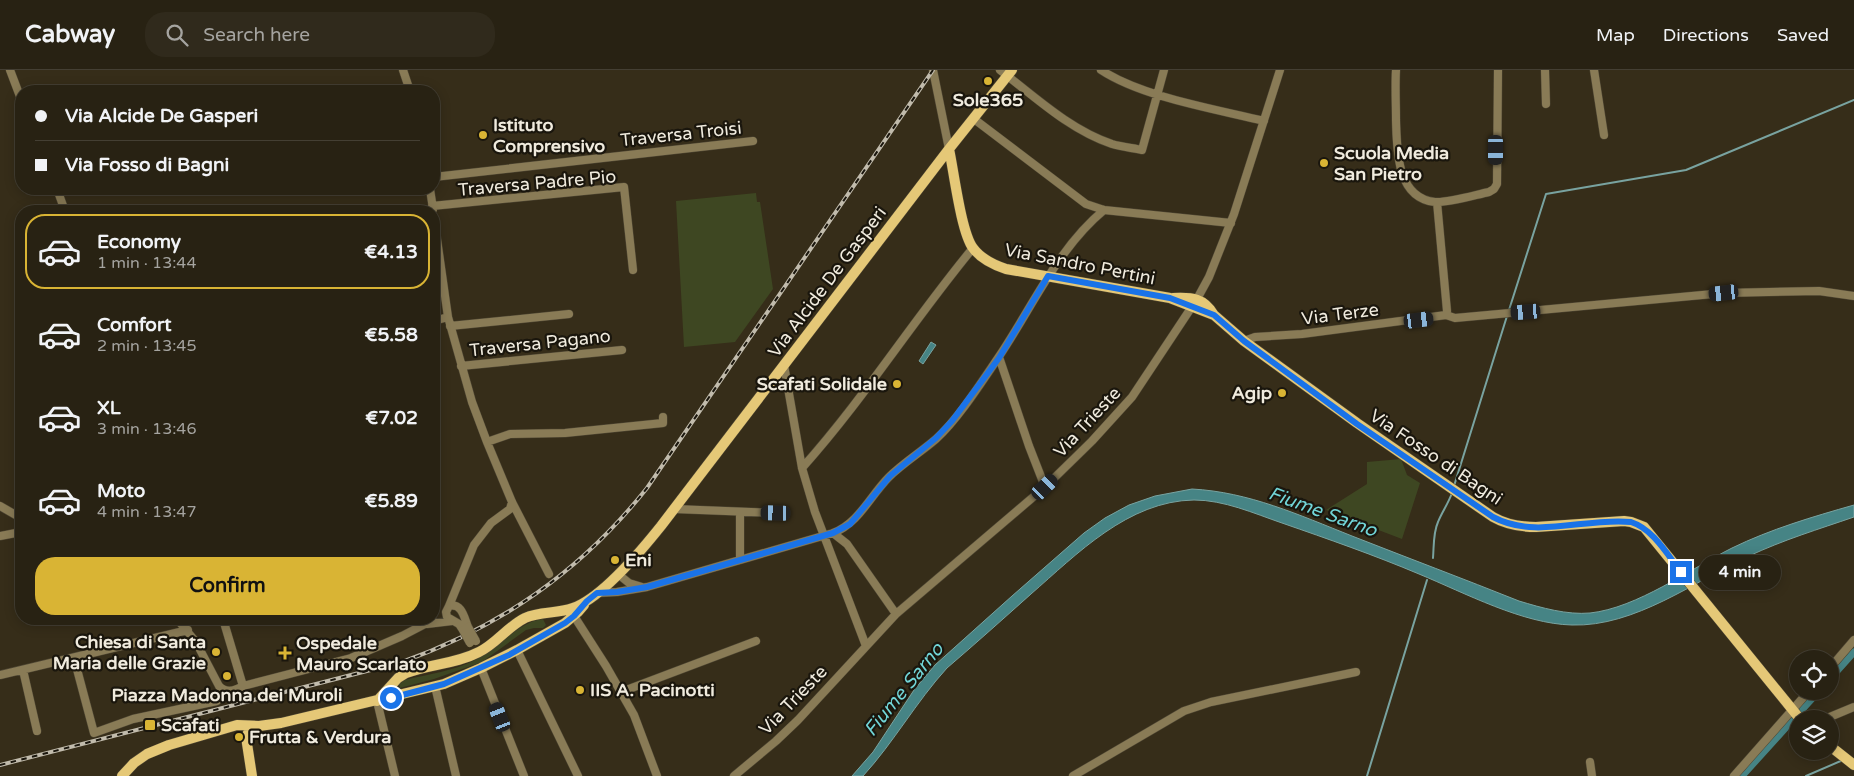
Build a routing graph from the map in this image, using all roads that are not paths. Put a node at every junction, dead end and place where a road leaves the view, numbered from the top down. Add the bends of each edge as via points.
1 (10, 70) edge
2 (403, 70) edge
3 (933, 70) edge
4 (1101, 70) edge
5 (1164, 70) edge
6 (1280, 70) edge
7 (1396, 70) edge
8 (1498, 70) edge
9 (1545, 70) edge
10 (1594, 70) edge
11 (1007, 72) edge
12 (16, 85) edge
13 (408, 85) edge
14 (1157, 94) junction
15 (1546, 104) dead end
16 (974, 119) junction
17 (1264, 121) junction
18 (1604, 135) dead end
19 (753, 141) dead end
20 (949, 149) junction
21 (440, 176) edge
22 (1437, 202) junction
23 (1086, 204) junction
24 (440, 208) edge
25 (1104, 210) junction
26 (1088, 223) junction
27 (1230, 223) junction
28 (973, 248) junction
29 (440, 260) edge
30 (633, 270) dead end
31 (1048, 276) junction
32 (1854, 296) edge
33 (1195, 302) junction
34 (569, 314) dead end
35 (1446, 315) junction
36 (448, 317) junction
37 (440, 319) edge
38 (450, 326) junction
39 (1244, 341) junction
40 (622, 350) dead end
41 (999, 358) junction
42 (784, 365) junction
43 (461, 366) junction
44 (663, 417) dead end
45 (487, 442) junction
46 (802, 468) junction
47 (1045, 487) junction
48 (512, 502) junction
49 (0, 506) edge
50 (674, 509) junction
51 (740, 512) junction
52 (776, 513) dead end
53 (15, 515) edge
54 (850, 524) junction
55 (15, 533) edge
56 (833, 533) junction
57 (824, 535) junction
58 (0, 536) edge
59 (847, 544) junction
60 (740, 560) junction
61 (549, 574) dead end
62 (618, 574) junction
63 (460, 583) junction
64 (647, 587) junction
65 (597, 593) junction
66 (587, 601) junction
67 (448, 607) junction
68 (460, 608) junction
69 (440, 613) edge
70 (540, 613) junction
71 (896, 614) junction
72 (574, 616) junction
73 (440, 621) edge
74 (452, 621) junction
75 (183, 625) edge
76 (224, 625) edge
77 (423, 625) edge
78 (466, 628) junction
79 (188, 630) junction
80 (546, 634) junction
81 (497, 639) junction
82 (1854, 640) edge
83 (756, 641) dead end
84 (473, 642) junction
85 (866, 646) junction
86 (517, 650) junction
87 (74, 658) junction
88 (1839, 658) edge
89 (459, 660) junction
90 (481, 668) junction
91 (23, 670) junction
92 (1356, 672) dead end
93 (0, 675) edge
94 (398, 678) junction
95 (243, 686) junction
96 (435, 686) junction
97 (621, 692) junction
98 (221, 693) junction
99 (405, 694) junction
100 (377, 701) junction
101 (1854, 706) edge
102 (1793, 710) edge
103 (1839, 712) edge
104 (1789, 721) edge
105 (247, 728) junction
106 (37, 731) dead end
107 (1839, 753) edge
108 (1849, 761) edge
109 (1590, 762) dead end
110 (122, 776) edge
111 (252, 776) edge
112 (395, 776) edge
113 (456, 776) edge
114 (524, 776) edge
115 (578, 776) edge
116 (657, 776) edge
117 (734, 776) edge
118 (1073, 776) edge
119 (1592, 776) edge
120 (1734, 776) edge

1 - 12 street
2 - 13 street
3 - 20 street
4 - 14 street
5 - 14 street
6 - 17 street, Via Trieste
7 - 22 street via 1398,164 1410,189 1418,196
8 - 22 street via 1497,184 1488,192
9 - 15 street
10 - 18 street
11 - 14 street via 1048,108 1085,131 1113,145 1142,150
11 - 16 main road, Via Alcide De Gasperi
14 - 17 street
16 - 20 main road, Via Alcide De Gasperi
16 - 23 street
17 - 27 street, Via Trieste
19 - 21 street, Traversa Troisi
20 - 28 main road via 966,234
20 - 42 main road, Via Alcide De Gasperi
22 - 35 street
23 - 25 street
23 - 26 street
24 - 30 street, Traversa Padre Pio via 624,187
25 - 26 street
25 - 27 street
26 - 31 street
27 - 33 street, Via Trieste via 1213,268
28 - 31 main road, Via Sandro Pertini via 1001,268
28 - 46 street via 855,404
29 - 36 street
31 - 33 main road, Via Sandro Pertini
31 - 41 street
32 - 35 street, Via Terze via 1819,291 1724,293 1512,314 1455,318
33 - 39 main road, Via Fosso di Bagni
33 - 47 street, Via Trieste via 1132,397
34 - 38 street
35 - 39 street, Via Terze via 1255,337
36 - 37 street
36 - 38 street
38 - 43 street
39 - 102 main road, Via Fosso di Bagni via 1357,424 1493,517 1516,526 1624,521 1644,527
40 - 43 street, Traversa Pagano
41 - 47 street
41 - 54 street via 944,431 890,476
42 - 46 street
42 - 50 main road, Via Alcide De Gasperi
43 - 45 street
44 - 45 street via 663,423 565,434 510,434
45 - 48 street
46 - 57 street
47 - 71 street, Via Trieste
48 - 61 street
48 - 63 street via 510,509 479,537 470,552
49 - 53 street
50 - 51 street
50 - 62 main road, Via Alcide De Gasperi
51 - 52 street
51 - 60 street
54 - 56 street
54 - 59 street
55 - 58 street
56 - 57 street
56 - 59 street
57 - 60 street
57 - 85 street
59 - 71 street
60 - 64 street
62 - 64 street via 629,583
62 - 65 main road, Via Alcide De Gasperi
63 - 67 street
63 - 68 street
64 - 65 street
65 - 66 main road, Via Alcide De Gasperi
66 - 70 main road, Via Alcide De Gasperi via 562,611
66 - 72 main road, Via Alcide De Gasperi
67 - 68 street via 455,605
67 - 69 street
67 - 74 street via 447,617
68 - 78 street
70 - 80 main road via 552,620
70 - 81 main road, Via Alcide De Gasperi via 525,618
71 - 85 street, Via Trieste
72 - 80 main road, Via Alcide De Gasperi
72 - 97 street
73 - 74 street
74 - 78 street
75 - 79 street
76 - 95 street
77 - 95 street via 351,658
78 - 84 street, bridge
79 - 87 street
79 - 98 street
80 - 86 main road, Via Alcide De Gasperi
81 - 84 street via 484,644
81 - 89 main road, Via Alcide De Gasperi via 486,648
82 - 88 street
83 - 97 street
84 - 89 street via 470,652
85 - 117 street, Via Trieste via 798,720
86 - 90 main road, Via Alcide De Gasperi
86 - 115 street
87 - 91 street
87 - 98 street via 94,733 133,719 218,701
89 - 94 main road, Via Alcide De Gasperi via 414,670
90 - 96 main road, Via Alcide De Gasperi
90 - 114 street
91 - 93 street
91 - 106 street
92 - 118 street via 1211,702 1184,711
94 - 99 main road via 395,690
94 - 100 main road, Via Alcide De Gasperi
95 - 98 street
96 - 99 main road, Via Alcide De Gasperi
96 - 113 street
97 - 116 street via 634,715
99 - 100 main road, Via Alcide De Gasperi
100 - 105 main road, Via Alcide De Gasperi
100 - 112 street
101 - 103 street
104 - 120 street
105 - 110 main road, Via Alcide De Gasperi via 216,732 169,745 134,762
105 - 111 main road
107 - 108 main road
109 - 119 street

